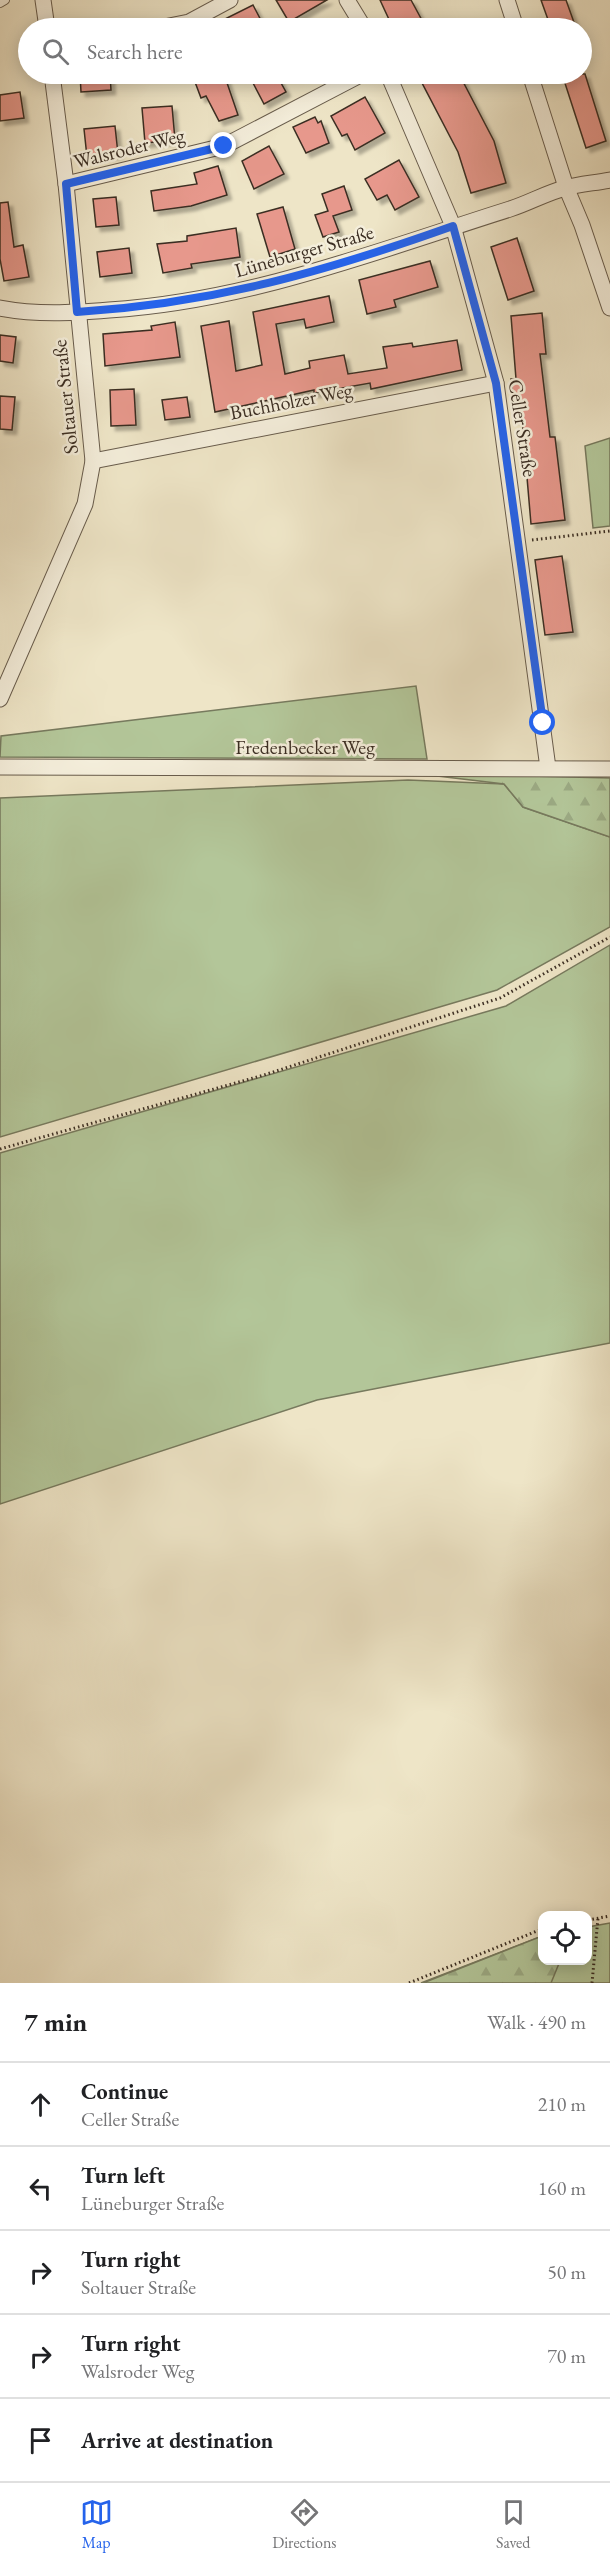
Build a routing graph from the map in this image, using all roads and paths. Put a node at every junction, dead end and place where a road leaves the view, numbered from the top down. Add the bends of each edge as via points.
1 (5, 0) edge
2 (43, 0) edge
3 (230, 0) edge
4 (347, 0) edge
5 (507, 0) edge
6 (0, 3) edge
7 (46, 18) edge
8 (196, 18) edge
9 (358, 18) edge
10 (513, 18) edge
11 (53, 84) edge
12 (343, 84) edge
13 (392, 84) edge
14 (533, 84) edge
15 (610, 180) edge
16 (66, 184) junction
17 (566, 187) junction
18 (453, 226) junction
19 (0, 308) edge
20 (610, 308) edge
21 (77, 312) junction
22 (496, 383) junction
23 (93, 461) junction
24 (610, 531) edge
25 (518, 542) junction
26 (0, 699) edge
27 (0, 767) edge
28 (548, 768) junction
29 (610, 769) edge
30 (610, 937) edge
31 (0, 1149) edge
32 (610, 1916) edge
33 (598, 1918) junction
34 (592, 1919) edge
35 (538, 1931) edge
36 (409, 1983) edge
37 (592, 1983) edge

1 - 6 lane
2 - 7 street
3 - 8 street
4 - 9 street
5 - 10 street
11 - 16 street, Soltauer Straße
12 - 16 street, Walsroder Weg via 224,146
13 - 18 street, Celler Straße
14 - 17 street
15 - 17 street, Lüneburger Straße
16 - 21 street, Soltauer Straße
17 - 18 street, Lüneburger Straße
17 - 20 street
18 - 21 street, Lüneburger Straße via 320,272 266,285 160,305
18 - 22 street, Celler Straße
19 - 21 street, Lüneburger Straße via 37,314
21 - 23 street, Soltauer Straße
22 - 23 street, Buchholzer Weg
22 - 25 street, Celler Straße
23 - 26 street, Soltauer Straße via 86,504
24 - 25 path
25 - 28 street, Celler Straße
27 - 28 street, Fredenbecker Weg
28 - 29 street, Fredenbecker Weg
30 - 31 path via 500,998 264,1075
32 - 33 path
33 - 34 path
33 - 37 path
35 - 36 path

